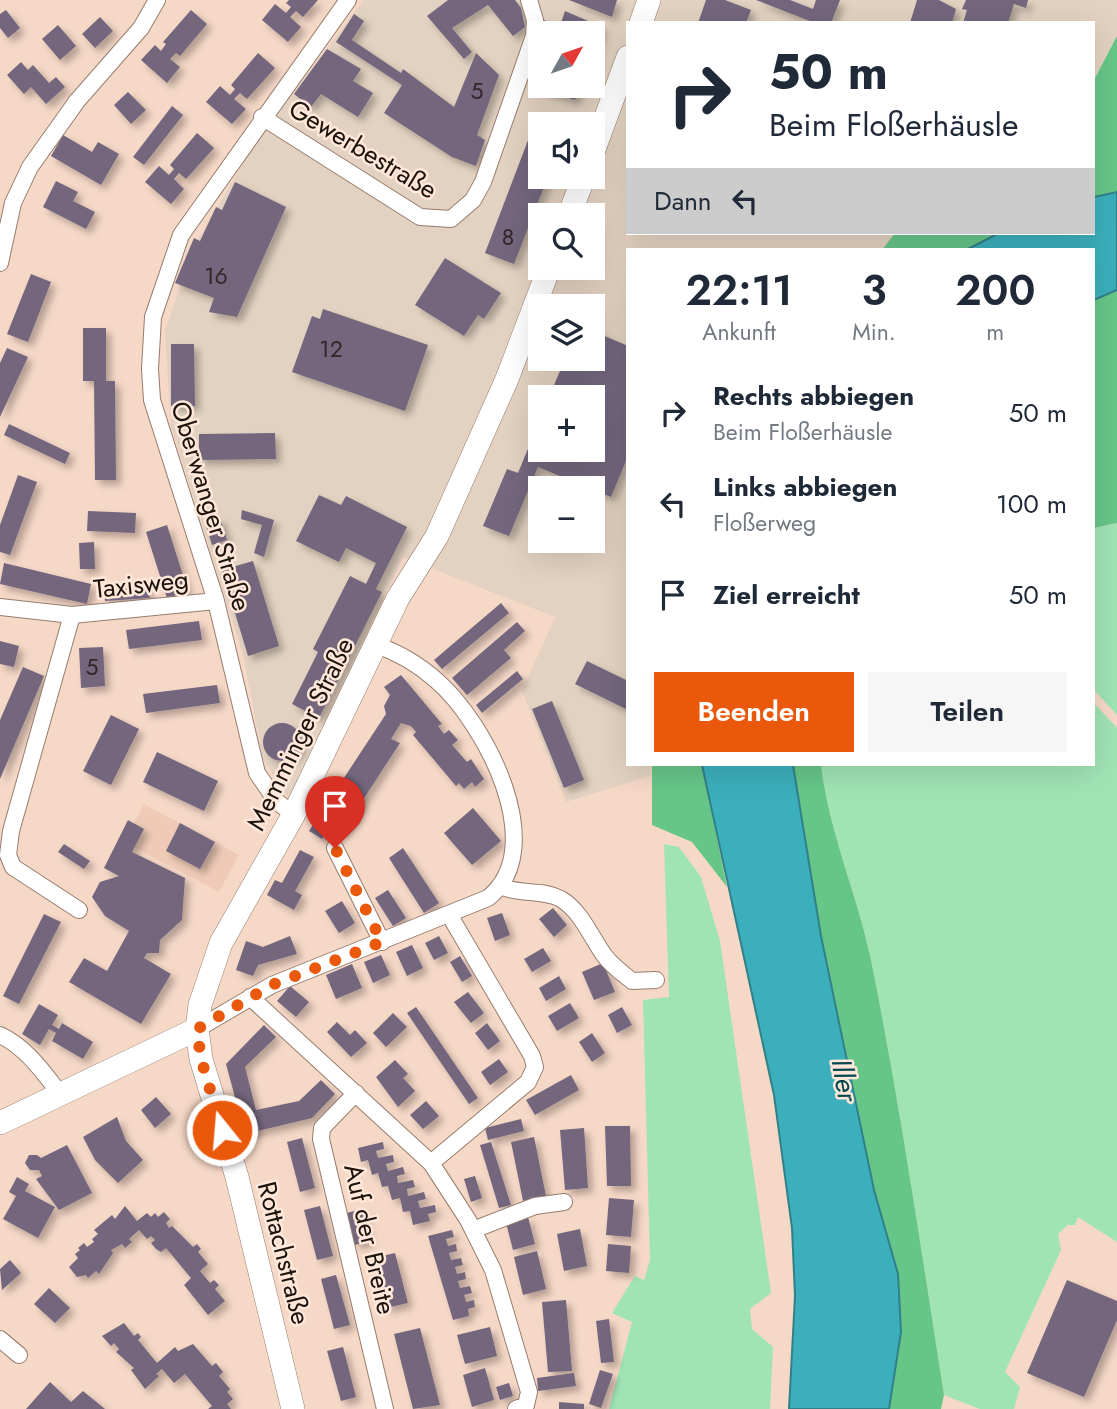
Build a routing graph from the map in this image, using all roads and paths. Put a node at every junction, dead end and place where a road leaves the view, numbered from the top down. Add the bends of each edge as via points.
1 (157, 0) edge
2 (348, 0) edge
3 (529, 0) edge
4 (649, 0) edge
5 (641, 21) edge
6 (626, 62) edge
7 (262, 117) junction
8 (605, 119) edge
9 (0, 263) edge
10 (544, 280) edge
11 (216, 601) junction
12 (0, 607) edge
13 (72, 615) junction
14 (376, 645) junction
15 (294, 814) junction
16 (335, 848) dead end
17 (503, 887) junction
18 (79, 910) dead end
19 (450, 916) junction
20 (382, 942) junction
21 (656, 979) dead end
22 (250, 997) junction
23 (197, 1029) junction
24 (0, 1035) edge
25 (356, 1093) junction
26 (61, 1096) junction
27 (0, 1123) edge
28 (431, 1163) junction
29 (564, 1202) dead end
30 (473, 1230) junction
31 (0, 1339) edge
32 (19, 1355) dead end
33 (293, 1409) edge
34 (385, 1409) edge
35 (516, 1409) edge

1 - 9 street via 141,28 77,101 30,167 13,203
2 - 7 street, Oberwanger Straße
3 - 7 street, Gewerbestraße via 534,36 483,182 473,200 451,219 420,217
4 - 5 main road
6 - 8 main road
7 - 11 street, Oberwanger Straße via 181,235 151,335 156,421
10 - 14 main road, Memminger Straße via 507,379 437,536 398,598
11 - 13 street, Taxisweg
11 - 15 street, Oberwanger Straße via 257,773 277,802
12 - 13 street, Taxisweg
13 - 18 street, Taxisweg via 8,855 20,874
14 - 15 main road, Memminger Straße
14 - 17 street via 393,650 437,681 477,733 512,814 516,842 512,869
15 - 23 main road, Memminger Straße via 220,943 204,987
16 - 20 street
17 - 19 street
17 - 21 street via 547,893 562,900 617,970 632,981
19 - 20 street
19 - 28 street via 535,1067 528,1082
20 - 22 street
22 - 23 street
22 - 25 street
23 - 26 main road
23 - 33 main road, Rottachstraße
24 - 26 street via 38,1066
25 - 28 street
25 - 34 street, Auf der Breite via 322,1128 321,1139
26 - 27 main road
28 - 30 street
29 - 30 street via 536,1206
30 - 35 street via 493,1270 529,1392 526,1405
31 - 32 street

